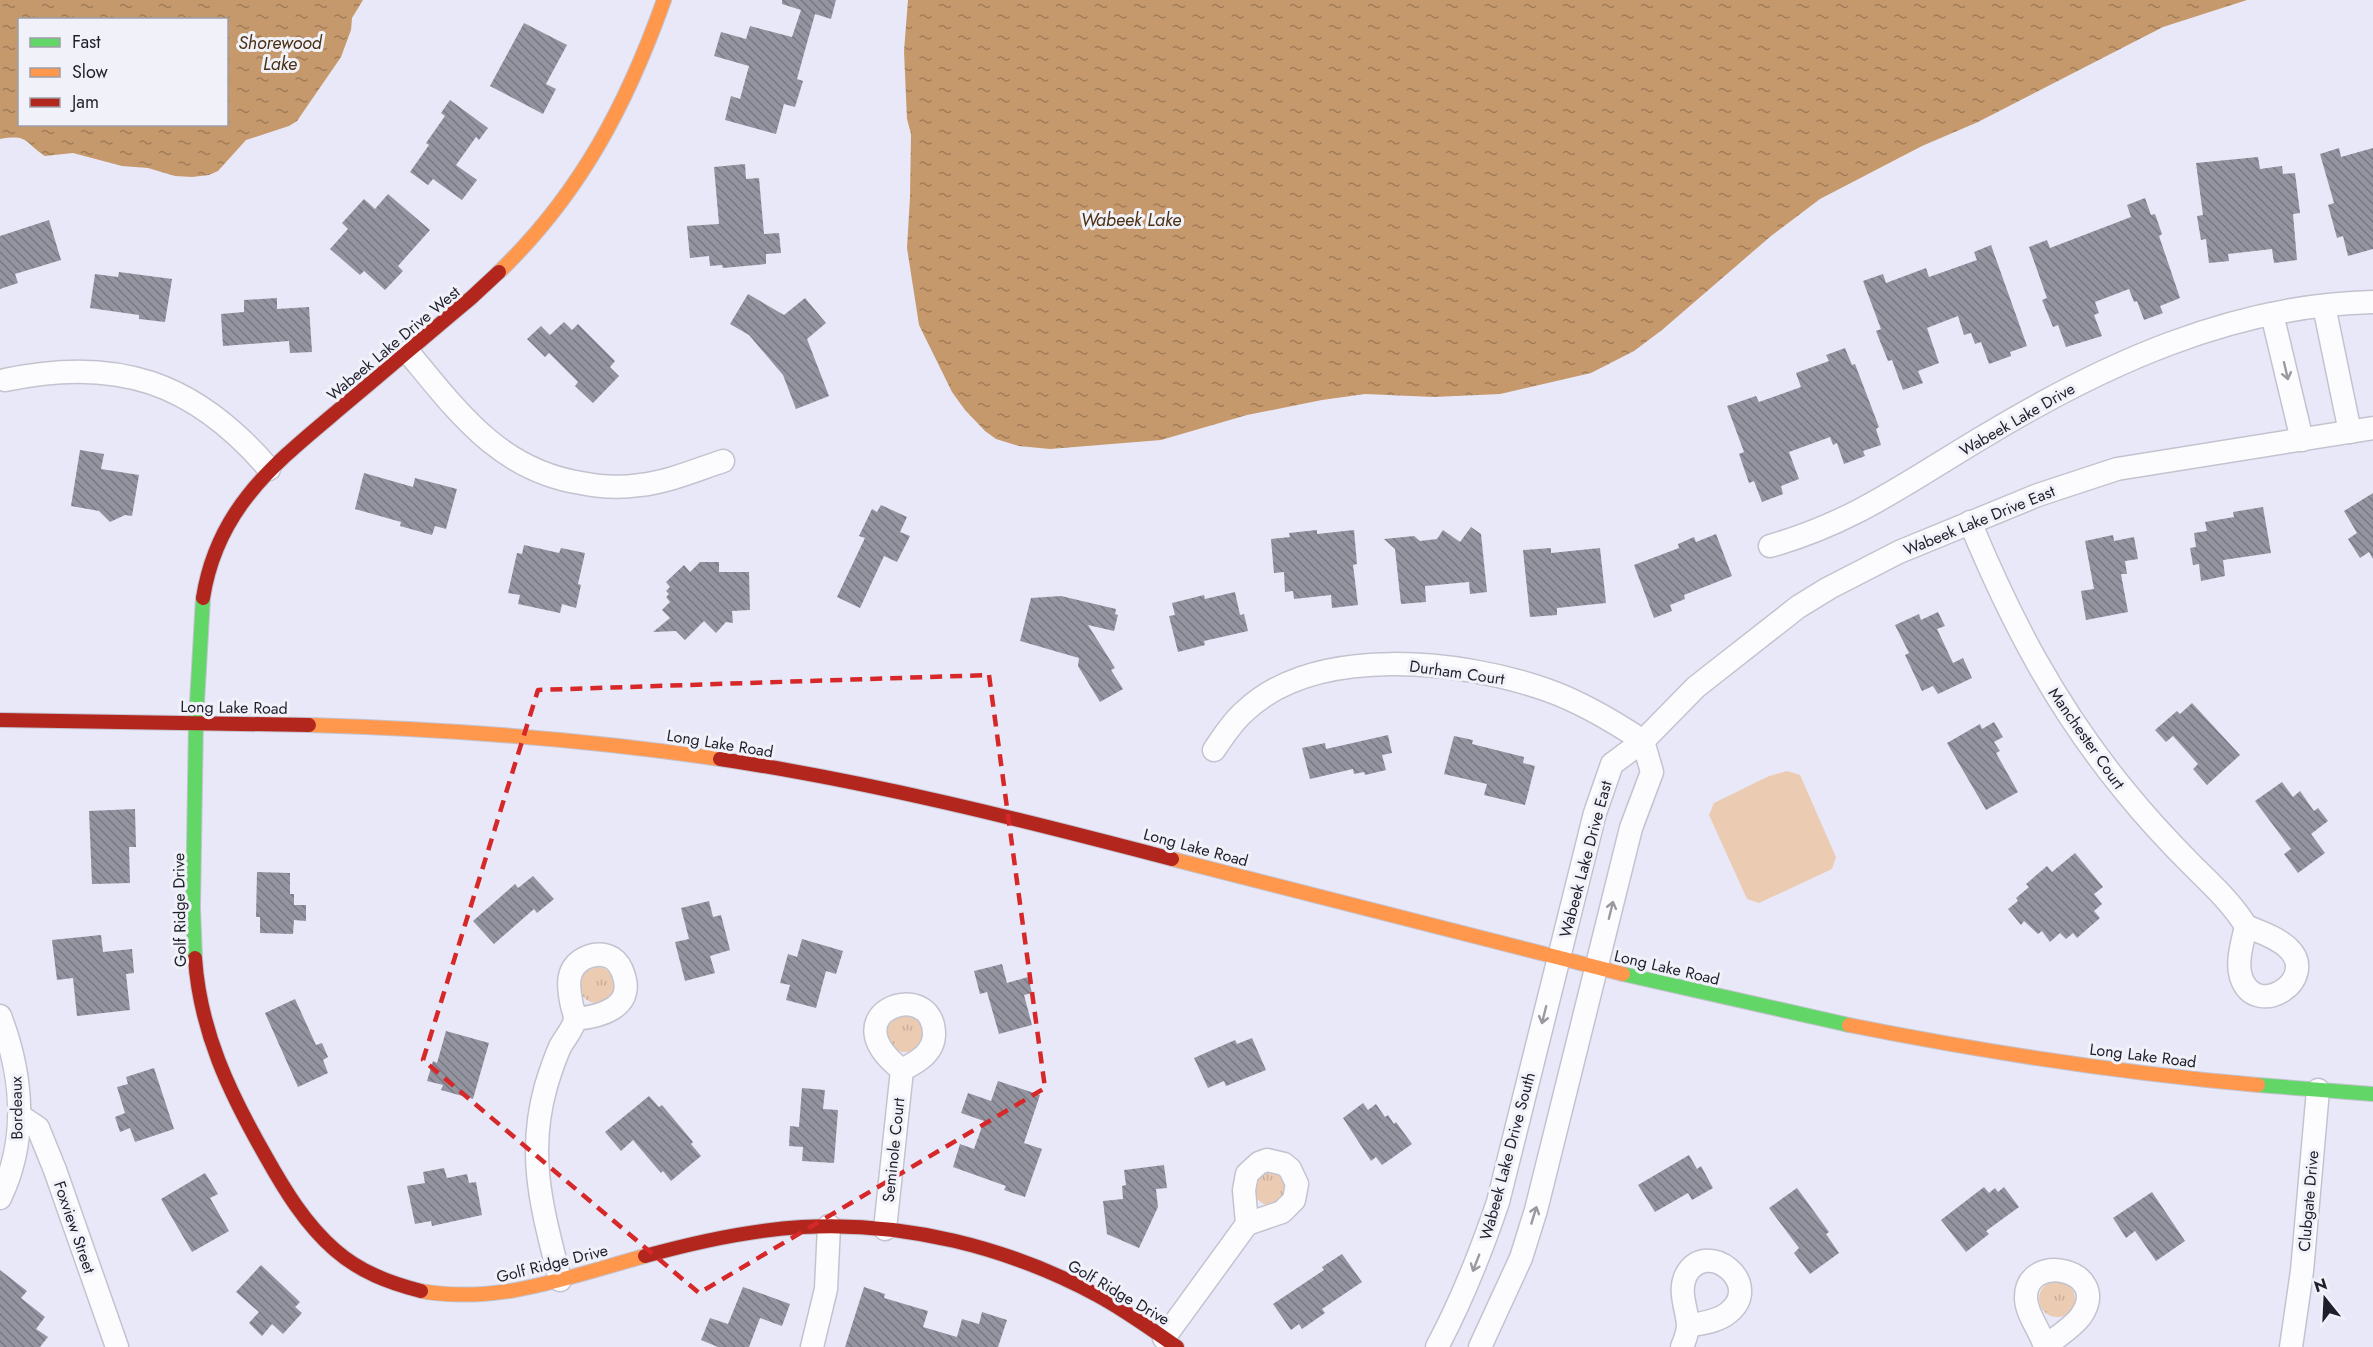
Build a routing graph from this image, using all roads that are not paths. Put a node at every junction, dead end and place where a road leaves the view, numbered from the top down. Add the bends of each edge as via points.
1 (664, 0) edge
2 (2373, 302) edge
3 (2324, 306) junction
4 (2272, 314) junction
5 (408, 352) junction
6 (5, 380) dead end
7 (2373, 428) edge
8 (2350, 432) junction
9 (2302, 440) junction
10 (723, 461) dead end
11 (268, 470) junction
12 (1970, 522) junction
13 (1770, 546) dead end
14 (0, 720) edge
15 (196, 723) junction
16 (1644, 741) junction
17 (1214, 750) dead end
18 (2246, 926) dead end
19 (1558, 958) junction
20 (1596, 967) junction
21 (0, 1016) edge
22 (575, 1019) dead end
23 (902, 1070) dead end
24 (2318, 1090) junction
25 (2373, 1094) edge
26 (20, 1116) junction
27 (0, 1198) edge
28 (1247, 1224) dead end
29 (829, 1226) junction
30 (885, 1229) junction
31 (560, 1280) junction
32 (1171, 1342) edge
33 (117, 1347) edge
34 (812, 1347) edge
35 (1437, 1347) edge
36 (1480, 1347) edge
37 (2291, 1347) edge

1 - 5 main road, Wabeek Lake Drive West via 651,41 619,113 570,193 494,277
2 - 3 street, Wabeek Lake Drive
3 - 4 street, Wabeek Lake Drive
3 - 8 street
4 -> 9 street
4 - 13 street, Wabeek Lake Drive via 2202,331 2107,370 2022,414 1873,505 1831,525
5 - 10 street via 471,426 527,468 589,485 639,486
5 - 11 main road, Wabeek Lake Drive West
6 - 11 street via 82,370 142,379 203,407 247,444
7 - 8 street, Wabeek Lake Drive East
8 - 9 street, Wabeek Lake Drive East
9 - 12 street, Wabeek Lake Drive East via 2117,469
11 - 15 main road, Wabeek Lake Drive West via 235,513 206,580 199,635
12 - 16 street, Wabeek Lake Drive East via 1899,552 1798,608 1696,687
12 - 18 street, Manchester Court via 2021,637 2070,717 2147,818 2226,897
14 - 15 main road, Long Lake Road
15 - 19 main road, Long Lake Road via 437,730 552,738 823,776 1125,846
15 - 31 main road, Golf Ridge Drive via 193,939 202,1007 234,1102 286,1192 336,1251 387,1280 415,1290 462,1297 492,1295
16 - 17 street, Durham Court via 1607,718 1547,690 1479,673 1393,664 1341,669 1290,682 1245,710
16 - 19 street, Wabeek Lake Drive East via 1612,764
20 -> 16 street via 1631,828 1652,772
19 - 20 main road, Long Lake Road
19 -> 35 street, Wabeek Lake Drive South via 1498,1202 1465,1292
20 - 24 main road, Long Lake Road via 1750,1004 1965,1046 2144,1072
36 -> 20 street via 1521,1258 1536,1210
21 - 26 street, Bordeaux via 16,1073
22 - 31 street via 550,1072 536,1134 541,1203
23 - 30 street, Seminole Court
24 - 25 main road, Long Lake Road
24 - 37 street, Clubgate Drive
26 - 27 street, Bordeaux via 15,1159
26 - 33 street, Foxview Street via 38,1128
28 - 32 street
29 - 30 main road, Golf Ridge Drive
29 - 31 main road, Golf Ridge Drive via 706,1240
29 - 34 street via 826,1289
30 - 32 main road, Golf Ridge Drive via 967,1244 1046,1270 1098,1296

